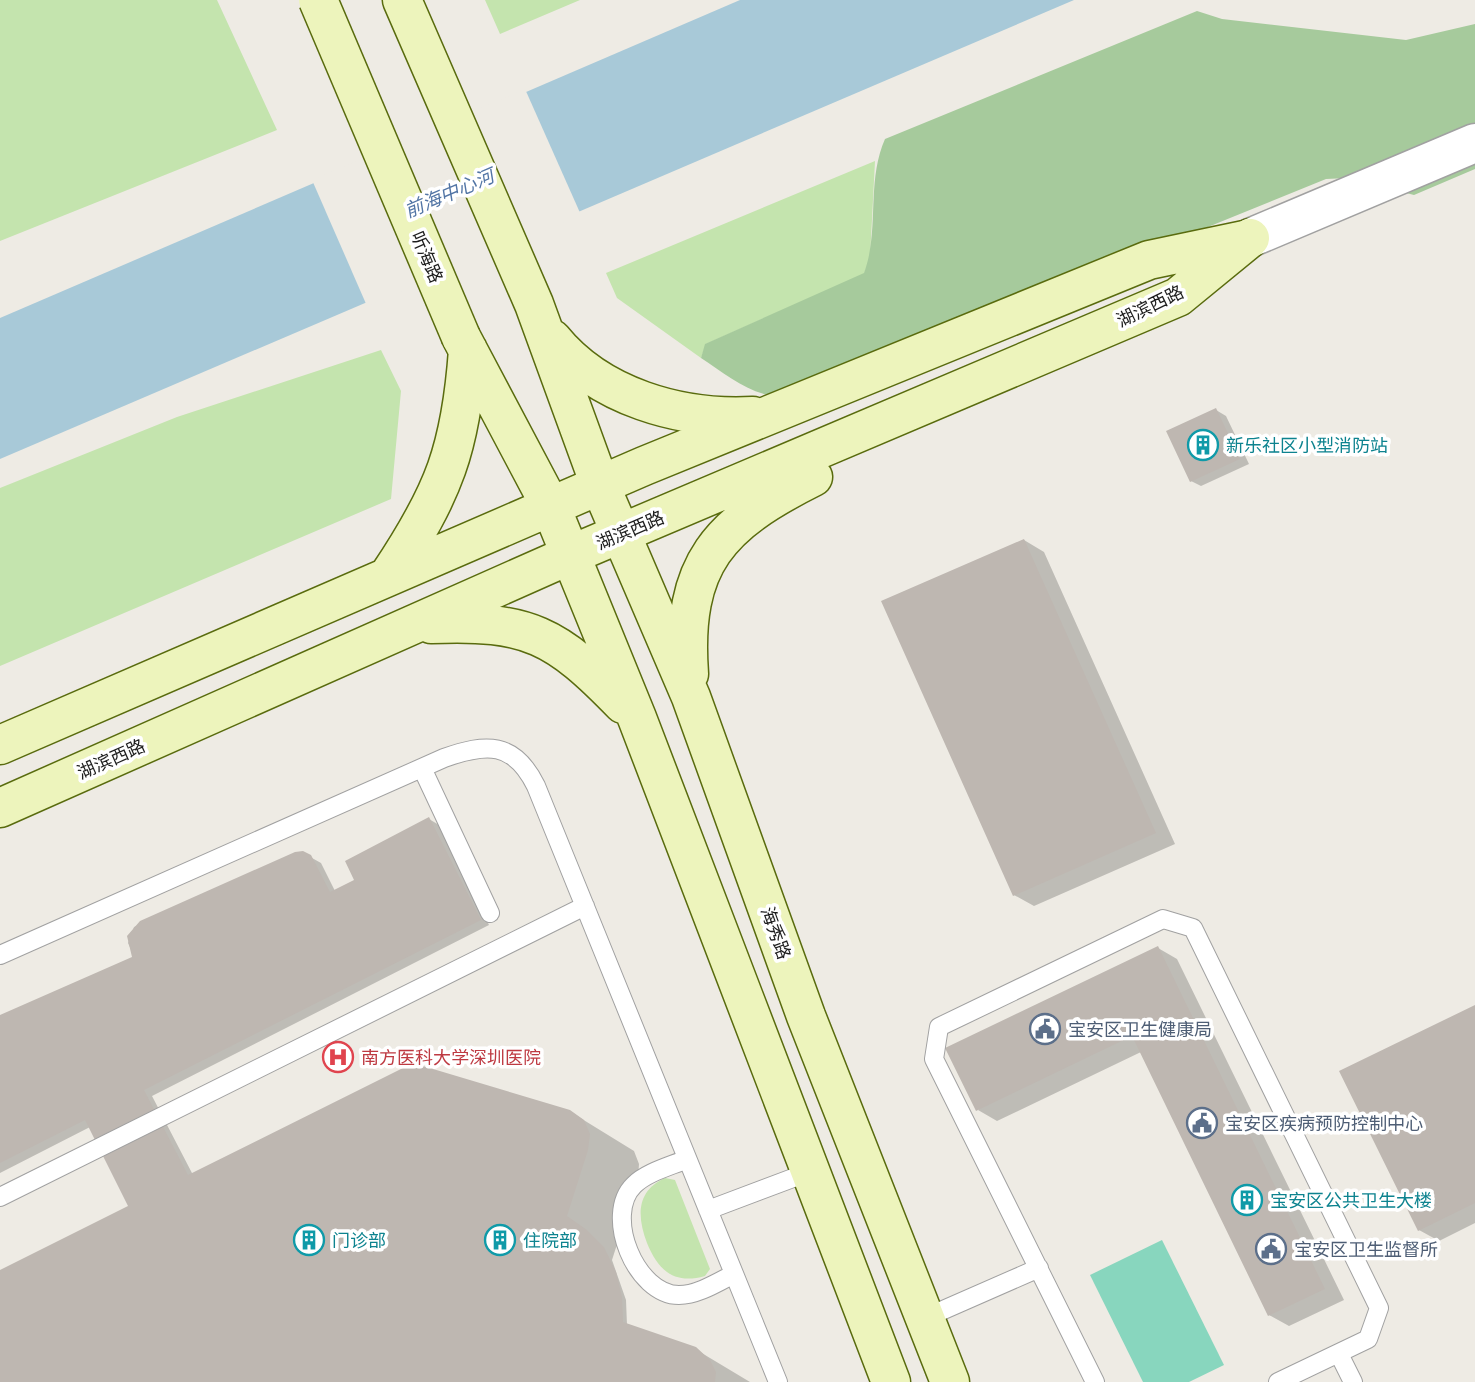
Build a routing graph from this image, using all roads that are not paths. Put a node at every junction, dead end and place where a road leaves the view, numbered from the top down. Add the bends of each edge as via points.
1 (318, 0) edge
2 (402, 0) edge
3 (1475, 143) edge
4 (1250, 239) junction
5 (540, 318) junction
6 (465, 343) junction
7 (953, 391) junction
8 (769, 416) junction
9 (600, 485) junction
10 (551, 507) junction
11 (621, 534) junction
12 (570, 555) junction
13 (389, 575) junction
14 (415, 625) junction
15 (691, 697) junction
16 (637, 718) junction
17 (0, 745) edge
18 (712, 754) junction
19 (422, 768) junction
20 (656, 769) junction
21 (0, 808) edge
22 (584, 905) junction
23 (490, 913) dead end
24 (0, 955) edge
25 (687, 1159) junction
26 (810, 1172) junction
27 (0, 1197) edge
28 (708, 1210) junction
29 (1039, 1268) junction
30 (734, 1274) junction
31 (925, 1318) junction
32 (1339, 1354) junction
33 (778, 1382) edge
34 (891, 1382) edge
35 (950, 1382) edge
36 (1095, 1382) edge
37 (1278, 1382) edge
38 (1353, 1382) edge

1 - 6 main road, 听海路, bridge
2 - 5 main road
3 - 4 street, 湖滨西路
4 - 7 main road, 湖滨西路 via 1178,297
4 - 8 main road, 湖滨西路 via 1149,260
5 - 8 main road via 567,359 627,395 696,414
5 - 9 main road
6 - 10 main road, 听海路
6 - 13 main road via 463,410 449,467 435,503
7 - 11 main road, 湖滨西路
7 - 15 main road via 837,464 766,500 734,524 708,559 696,585 689,616
8 - 9 main road, 湖滨西路
9 - 10 main road, 湖滨西路
9 - 11 main road, 海秀路
10 - 12 main road
10 - 13 main road, 湖滨西路
11 - 12 main road, 湖滨西路
11 - 15 main road, 海秀路
12 - 14 main road, 湖滨西路
12 - 16 main road
13 - 17 main road, 湖滨西路
14 - 16 main road via 500,624 528,630 583,663
14 - 21 main road, 湖滨西路
15 - 18 main road, 海秀路
16 - 20 main road
18 - 20 main road via 699,741 679,738 663,748
18 - 31 main road, 海秀路 via 816,1041
19 - 22 lane via 474,749 504,750 517,758 536,786
19 - 23 lane
19 - 24 lane
20 - 26 main road
22 - 25 lane
22 - 27 lane
25 - 28 lane
25 - 30 lane via 644,1178 628,1192 622,1221 630,1249 650,1284 668,1293 692,1293
26 - 28 lane
26 - 34 main road
28 - 30 lane
29 - 31 lane
29 - 32 lane via 934,1059 939,1027 1163,919 1193,928 1379,1308 1368,1339
29 - 36 lane
30 - 33 lane
31 - 35 main road, 海秀路
32 - 37 lane
32 - 38 lane

